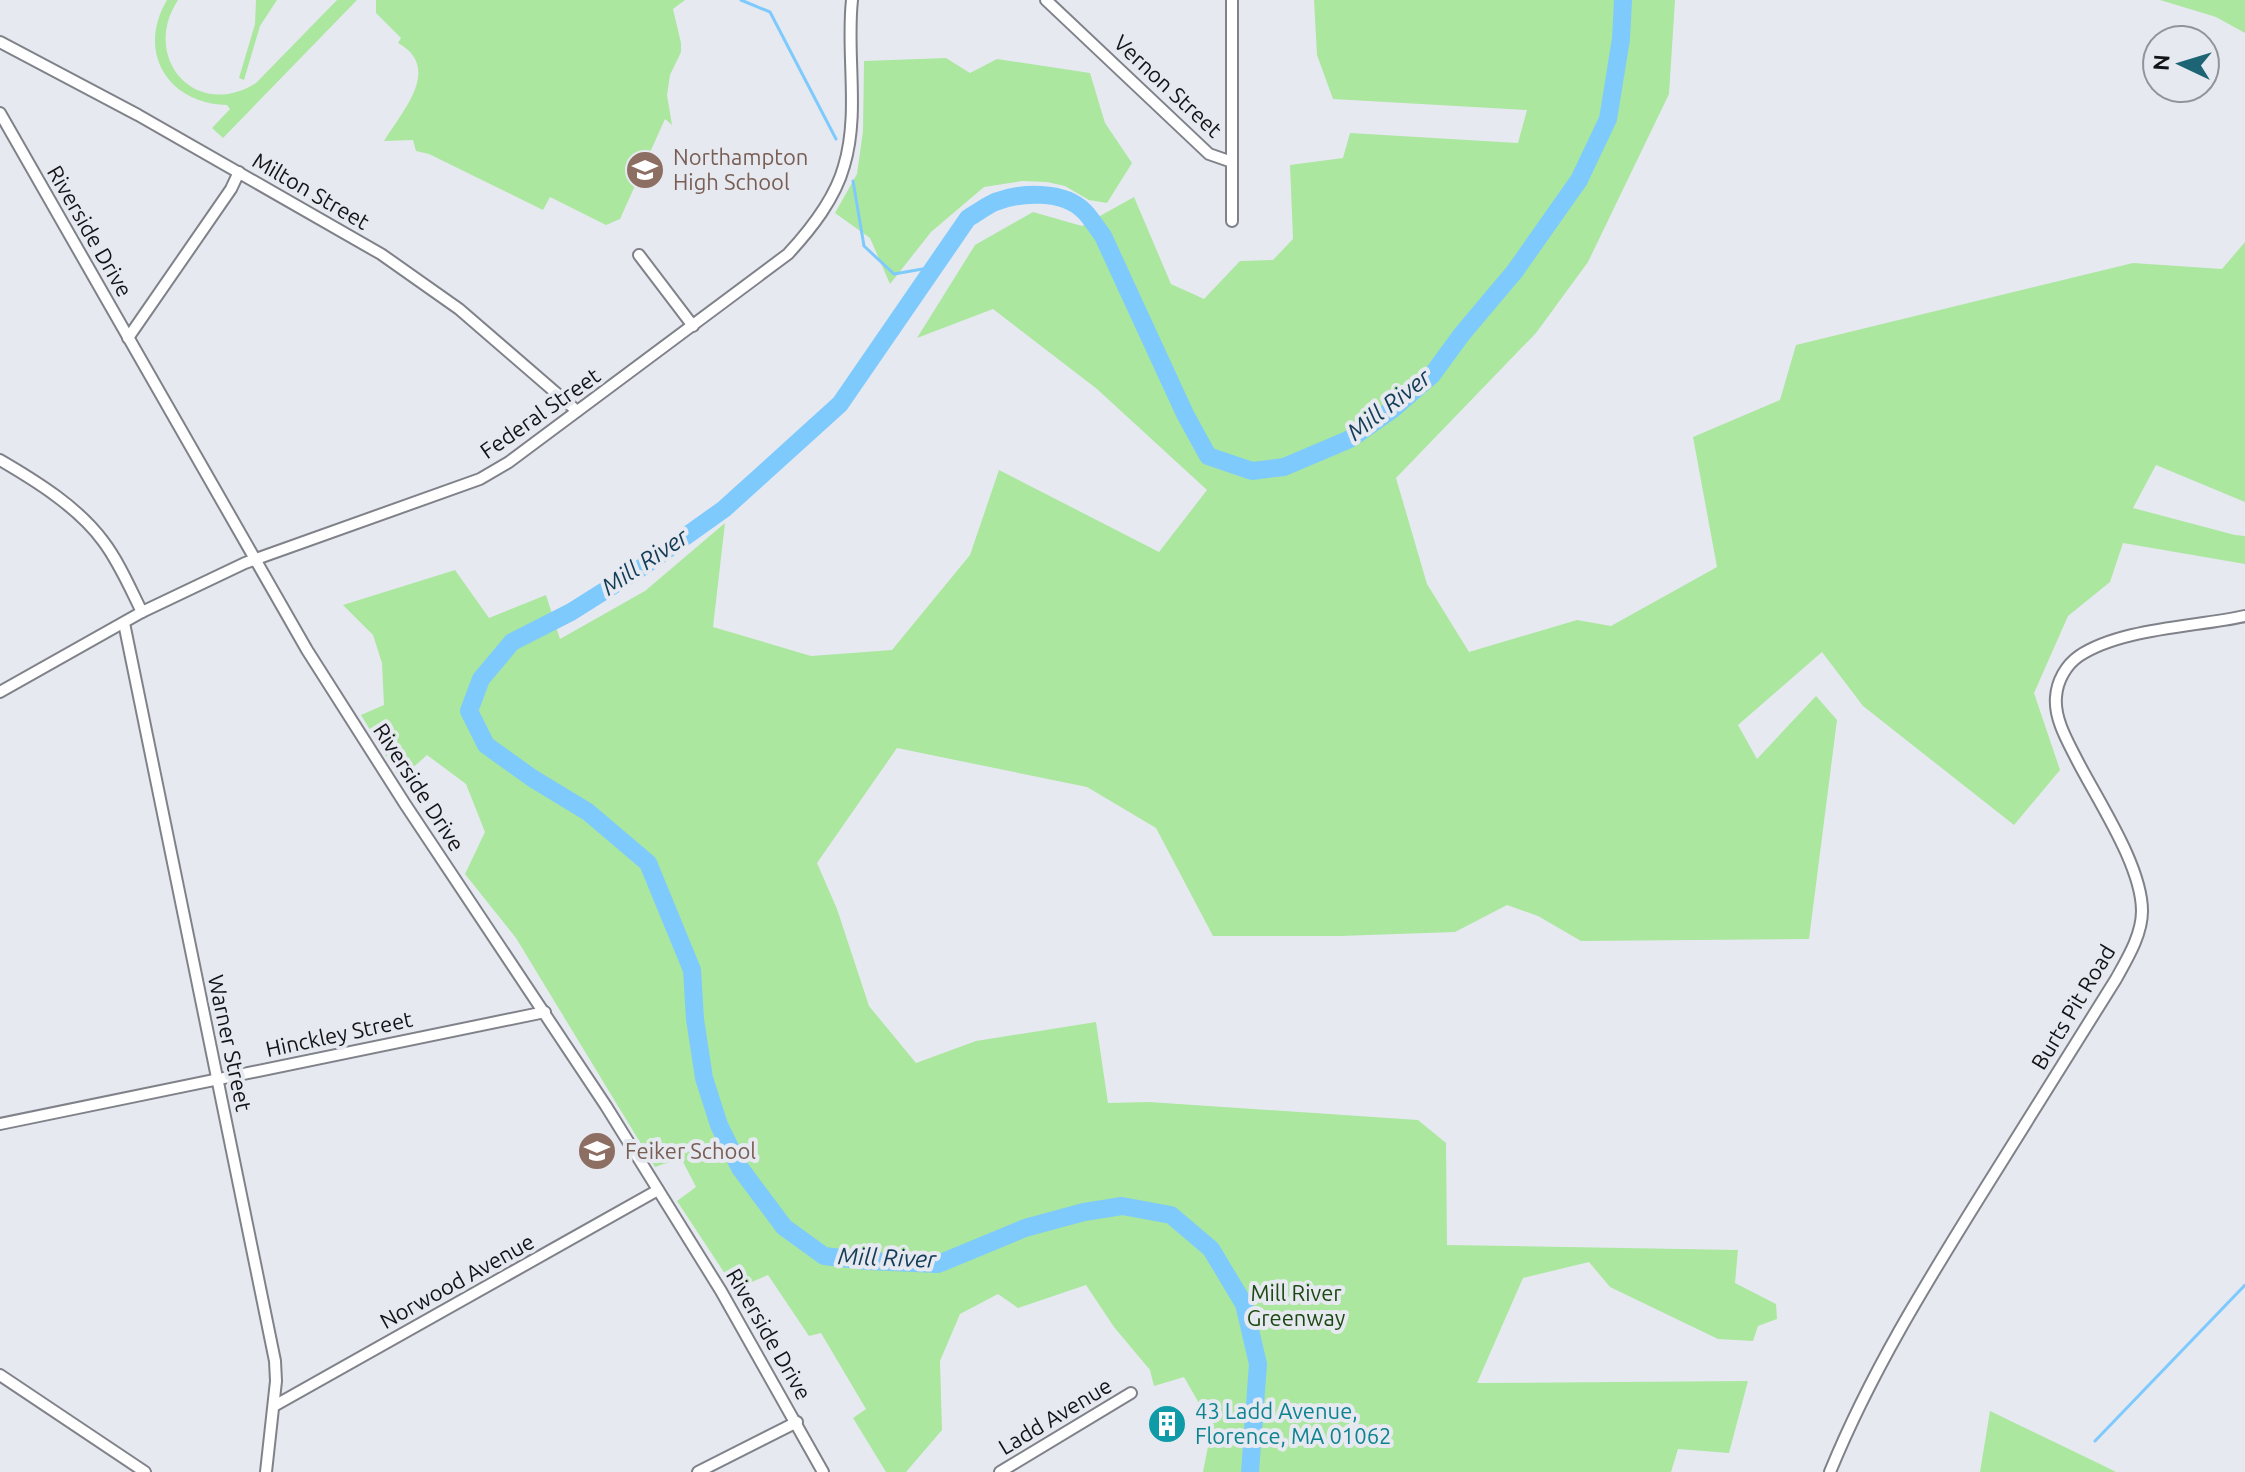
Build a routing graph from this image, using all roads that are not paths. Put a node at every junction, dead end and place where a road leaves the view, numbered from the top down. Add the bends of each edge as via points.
1 (852, 0) edge
2 (1046, 0) edge
3 (1232, 0) edge
4 (0, 42) edge
5 (0, 113) edge
6 (1232, 162) junction
7 (239, 172) junction
8 (1232, 221) dead end
9 (639, 255) dead end
10 (693, 326) junction
11 (128, 338) junction
12 (577, 411) junction
13 (0, 460) edge
14 (254, 559) junction
15 (142, 612) junction
16 (2245, 616) edge
17 (124, 623) junction
18 (0, 692) edge
19 (545, 1012) junction
20 (217, 1079) junction
21 (0, 1124) edge
22 (658, 1190) junction
23 (0, 1375) edge
24 (1131, 1393) dead end
25 (274, 1406) junction
26 (797, 1422) junction
27 (145, 1472) edge
28 (266, 1472) edge
29 (698, 1472) edge
30 (823, 1472) edge
31 (1000, 1472) edge
32 (1830, 1472) edge

1 - 10 street, Federal Street via 851,127 838,183 788,254
2 - 6 street, Vernon Street via 1209,154
3 - 6 street
4 - 7 street, Milton Street
5 - 11 street, Riverside Drive
6 - 8 street
7 - 11 street
7 - 12 street, Milton Street via 416,277
9 - 10 street
10 - 12 street, Federal Street
11 - 14 street, Riverside Drive
12 - 14 street, Federal Street via 475,482
13 - 15 street via 95,531
14 - 15 street, Federal Street
14 - 19 street, Riverside Drive via 351,720
15 - 17 street, Federal Street
16 - 32 street, Burts Pit Road via 2100,645 2078,656 2059,680 2055,700 2063,733 2139,887 2142,914 2133,948 1925,1285 1849,1425
17 - 18 street, Federal Street
17 - 20 street, Warner Street
19 - 20 street, Hinckley Street
19 - 22 street, Riverside Drive
20 - 21 street, Hinckley Street
20 - 25 street, Warner Street via 275,1361
22 - 25 street, Norwood Avenue
22 - 26 street, Riverside Drive
23 - 27 street
24 - 31 street, Ladd Avenue
25 - 28 street, Warner Street
26 - 29 street
26 - 30 street, Riverside Drive

